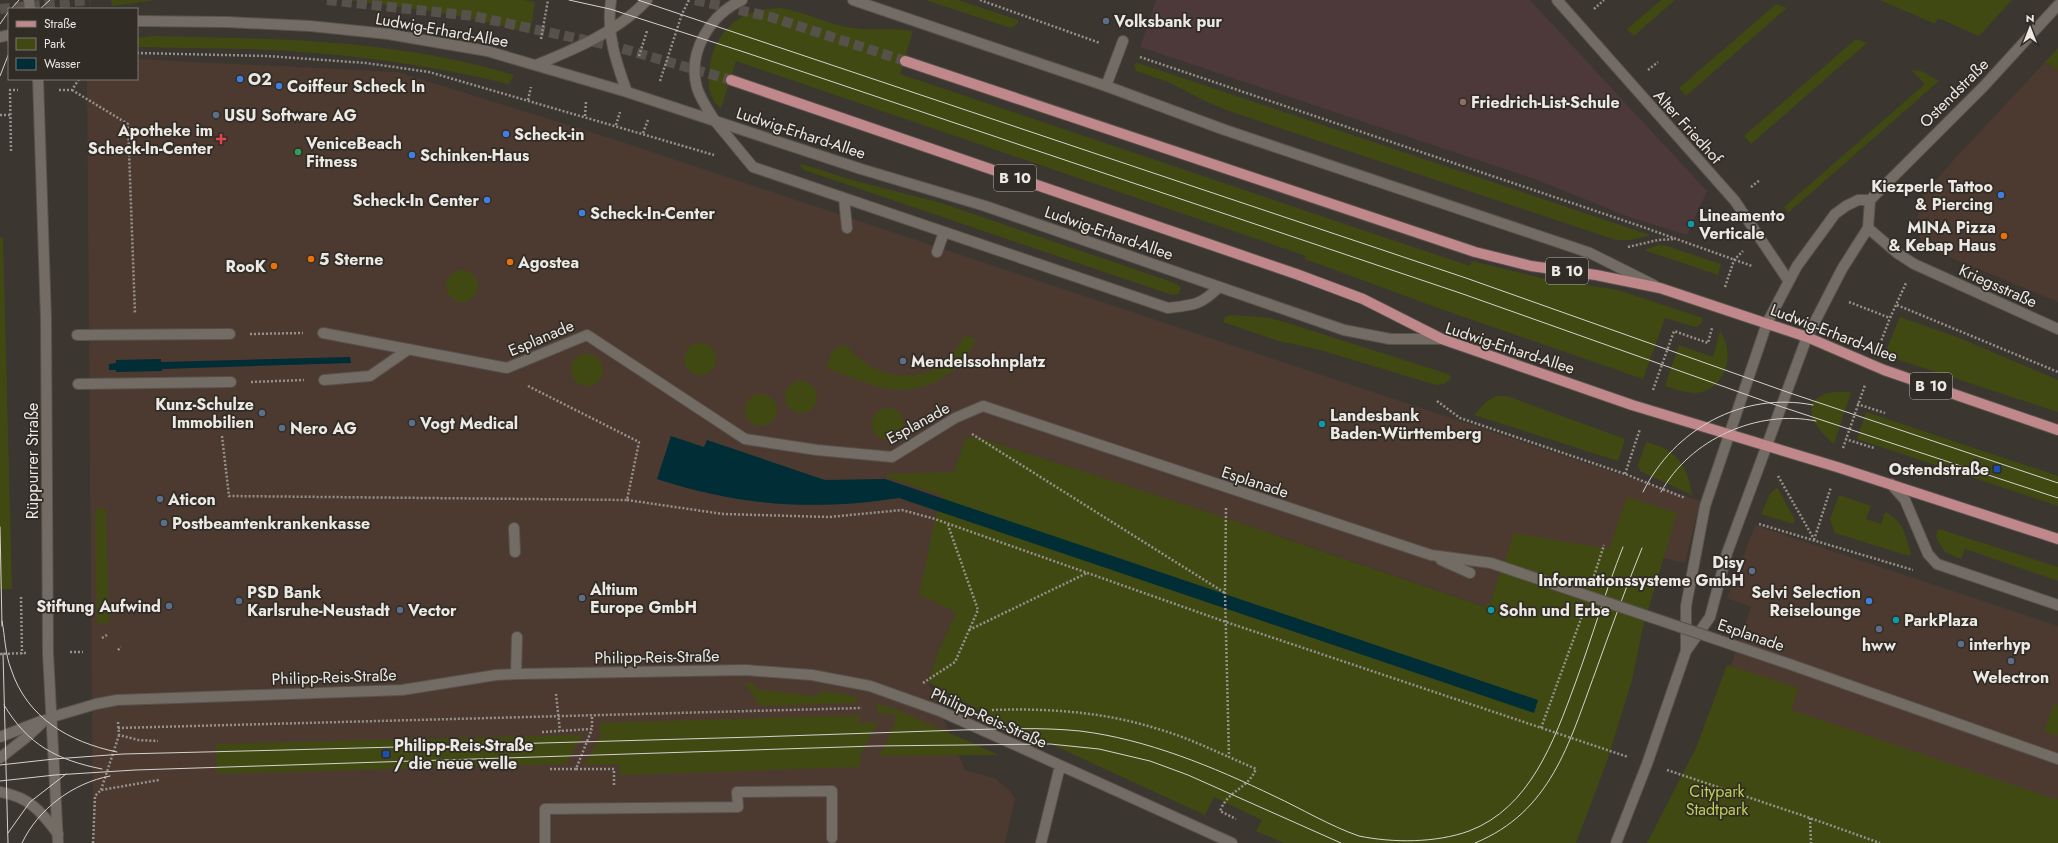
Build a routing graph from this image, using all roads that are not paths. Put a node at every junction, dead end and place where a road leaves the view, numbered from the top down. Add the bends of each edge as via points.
1 (611, 0) edge
2 (647, 0) edge
3 (742, 0) edge
4 (853, 0) edge
5 (1557, 0) edge
6 (2058, 5) edge
7 (138, 21) edge
8 (610, 30) junction
9 (1121, 46) road end
10 (905, 61) tunnel mouth
11 (536, 65) junction
12 (38, 80) edge
13 (731, 80) tunnel mouth
14 (1106, 86) junction
15 (627, 92) junction
16 (715, 120) junction
17 (844, 198) junction
18 (1870, 200) junction
19 (848, 228) dead end
20 (1868, 228) junction
21 (944, 232) junction
22 (937, 252) dead end
23 (1788, 280) junction
24 (1219, 287) junction
25 (1660, 288) junction
26 (1767, 323) junction
27 (2058, 329) edge
28 (323, 332) dead end
29 (230, 334) dead end
30 (77, 335) dead end
31 (1807, 337) junction
32 (1442, 339) junction
33 (409, 349) junction
34 (324, 380) dead end
35 (231, 382) dead end
36 (78, 384) dead end
37 (2058, 430) edge
38 (1730, 435) junction
39 (1767, 446) junction
40 (1891, 484) junction
41 (514, 528) dead end
42 (2058, 539) edge
43 (515, 552) dead end
44 (1432, 555) junction
45 (1470, 573) dead end
46 (2058, 605) edge
47 (517, 637) dead end
48 (1686, 651) junction
49 (516, 674) junction
50 (48, 718) junction
51 (0, 737) edge
52 (0, 758) edge
53 (2058, 759) edge
54 (1060, 766) junction
55 (0, 792) edge
56 (832, 838) dead end
57 (58, 839) edge
58 (546, 843) edge
59 (1041, 843) edge
60 (1232, 843) edge
61 (1616, 843) edge

1 - 8 street
2 - 8 street
3 - 16 street via 720,14 711,24 702,38 697,54 697,87 703,104
4 - 14 street, Ludwig-Erhard-Allee
5 - 23 street, Alter Friedhof via 1735,201
6 - 18 street, Ostendstraße via 1984,86
7 - 11 street, Ludwig-Erhard-Allee via 265,24 388,34 474,48
8 - 11 street via 573,50
8 - 15 street via 613,52
9 - 14 street
10 - 25 main road, B 10 via 1475,252 1531,266 1596,275
11 - 15 street, Ludwig-Erhard-Allee
12 - 50 street, Rüppurrer Straße via 46,319
13 - 32 main road, B 10 via 1342,291
14 - 25 street, Ludwig-Erhard-Allee via 1225,130 1590,253
15 - 16 street, Ludwig-Erhard-Allee
16 - 17 street via 753,167
16 - 24 street, Ludwig-Erhard-Allee via 861,169 985,206
17 - 19 street
17 - 21 street
18 - 20 street
18 - 23 street via 1858,200 1835,214
20 - 27 street, Kriegsstraße via 1914,264
20 - 31 street via 1828,294
21 - 22 street
21 - 24 street via 1168,308 1191,306 1206,300
23 - 26 street
24 - 32 street, Ludwig-Erhard-Allee via 1344,330 1390,339
25 - 26 main road, Ludwig-Erhard-Allee / B 10
26 - 31 main road, Ludwig-Erhard-Allee / B 10
26 - 38 street
28 - 33 street, Esplanade
29 - 30 street
31 - 37 main road, Ludwig-Erhard-Allee / B 10 via 1873,365
31 - 39 street
32 - 38 main road, Ludwig-Erhard-Allee / B 10
33 - 34 street via 370,376
33 - 44 street, Esplanade via 507,368 588,335 745,439 817,450 892,456 955,418 983,406
35 - 36 street
38 - 39 main road, Ludwig-Erhard-Allee / B 10
38 - 48 street via 1705,506 1686,606
39 - 40 main road, Ludwig-Erhard-Allee / B 10
39 - 48 street via 1727,553 1710,617
40 - 42 main road, Ludwig-Erhard-Allee / B 10
40 - 46 street via 1905,500 1928,554 1937,564
41 - 43 street
44 - 45 street, Esplanade
44 - 53 street, Esplanade, bridge via 1491,563
47 - 49 street
48 - 61 street via 1648,764
49 - 50 street, Philipp-Reis-Straße via 402,690 117,700
49 - 54 street, Philipp-Reis-Straße via 745,670 841,679 902,696
50 - 51 street, Philipp-Reis-Straße
50 - 52 street
50 - 57 street, Rüppurrer Straße
54 - 59 street
54 - 60 street, Philipp-Reis-Straße
55 - 57 street via 30,802 42,813
56 - 58 street via 832,791 737,792 738,807 545,808

